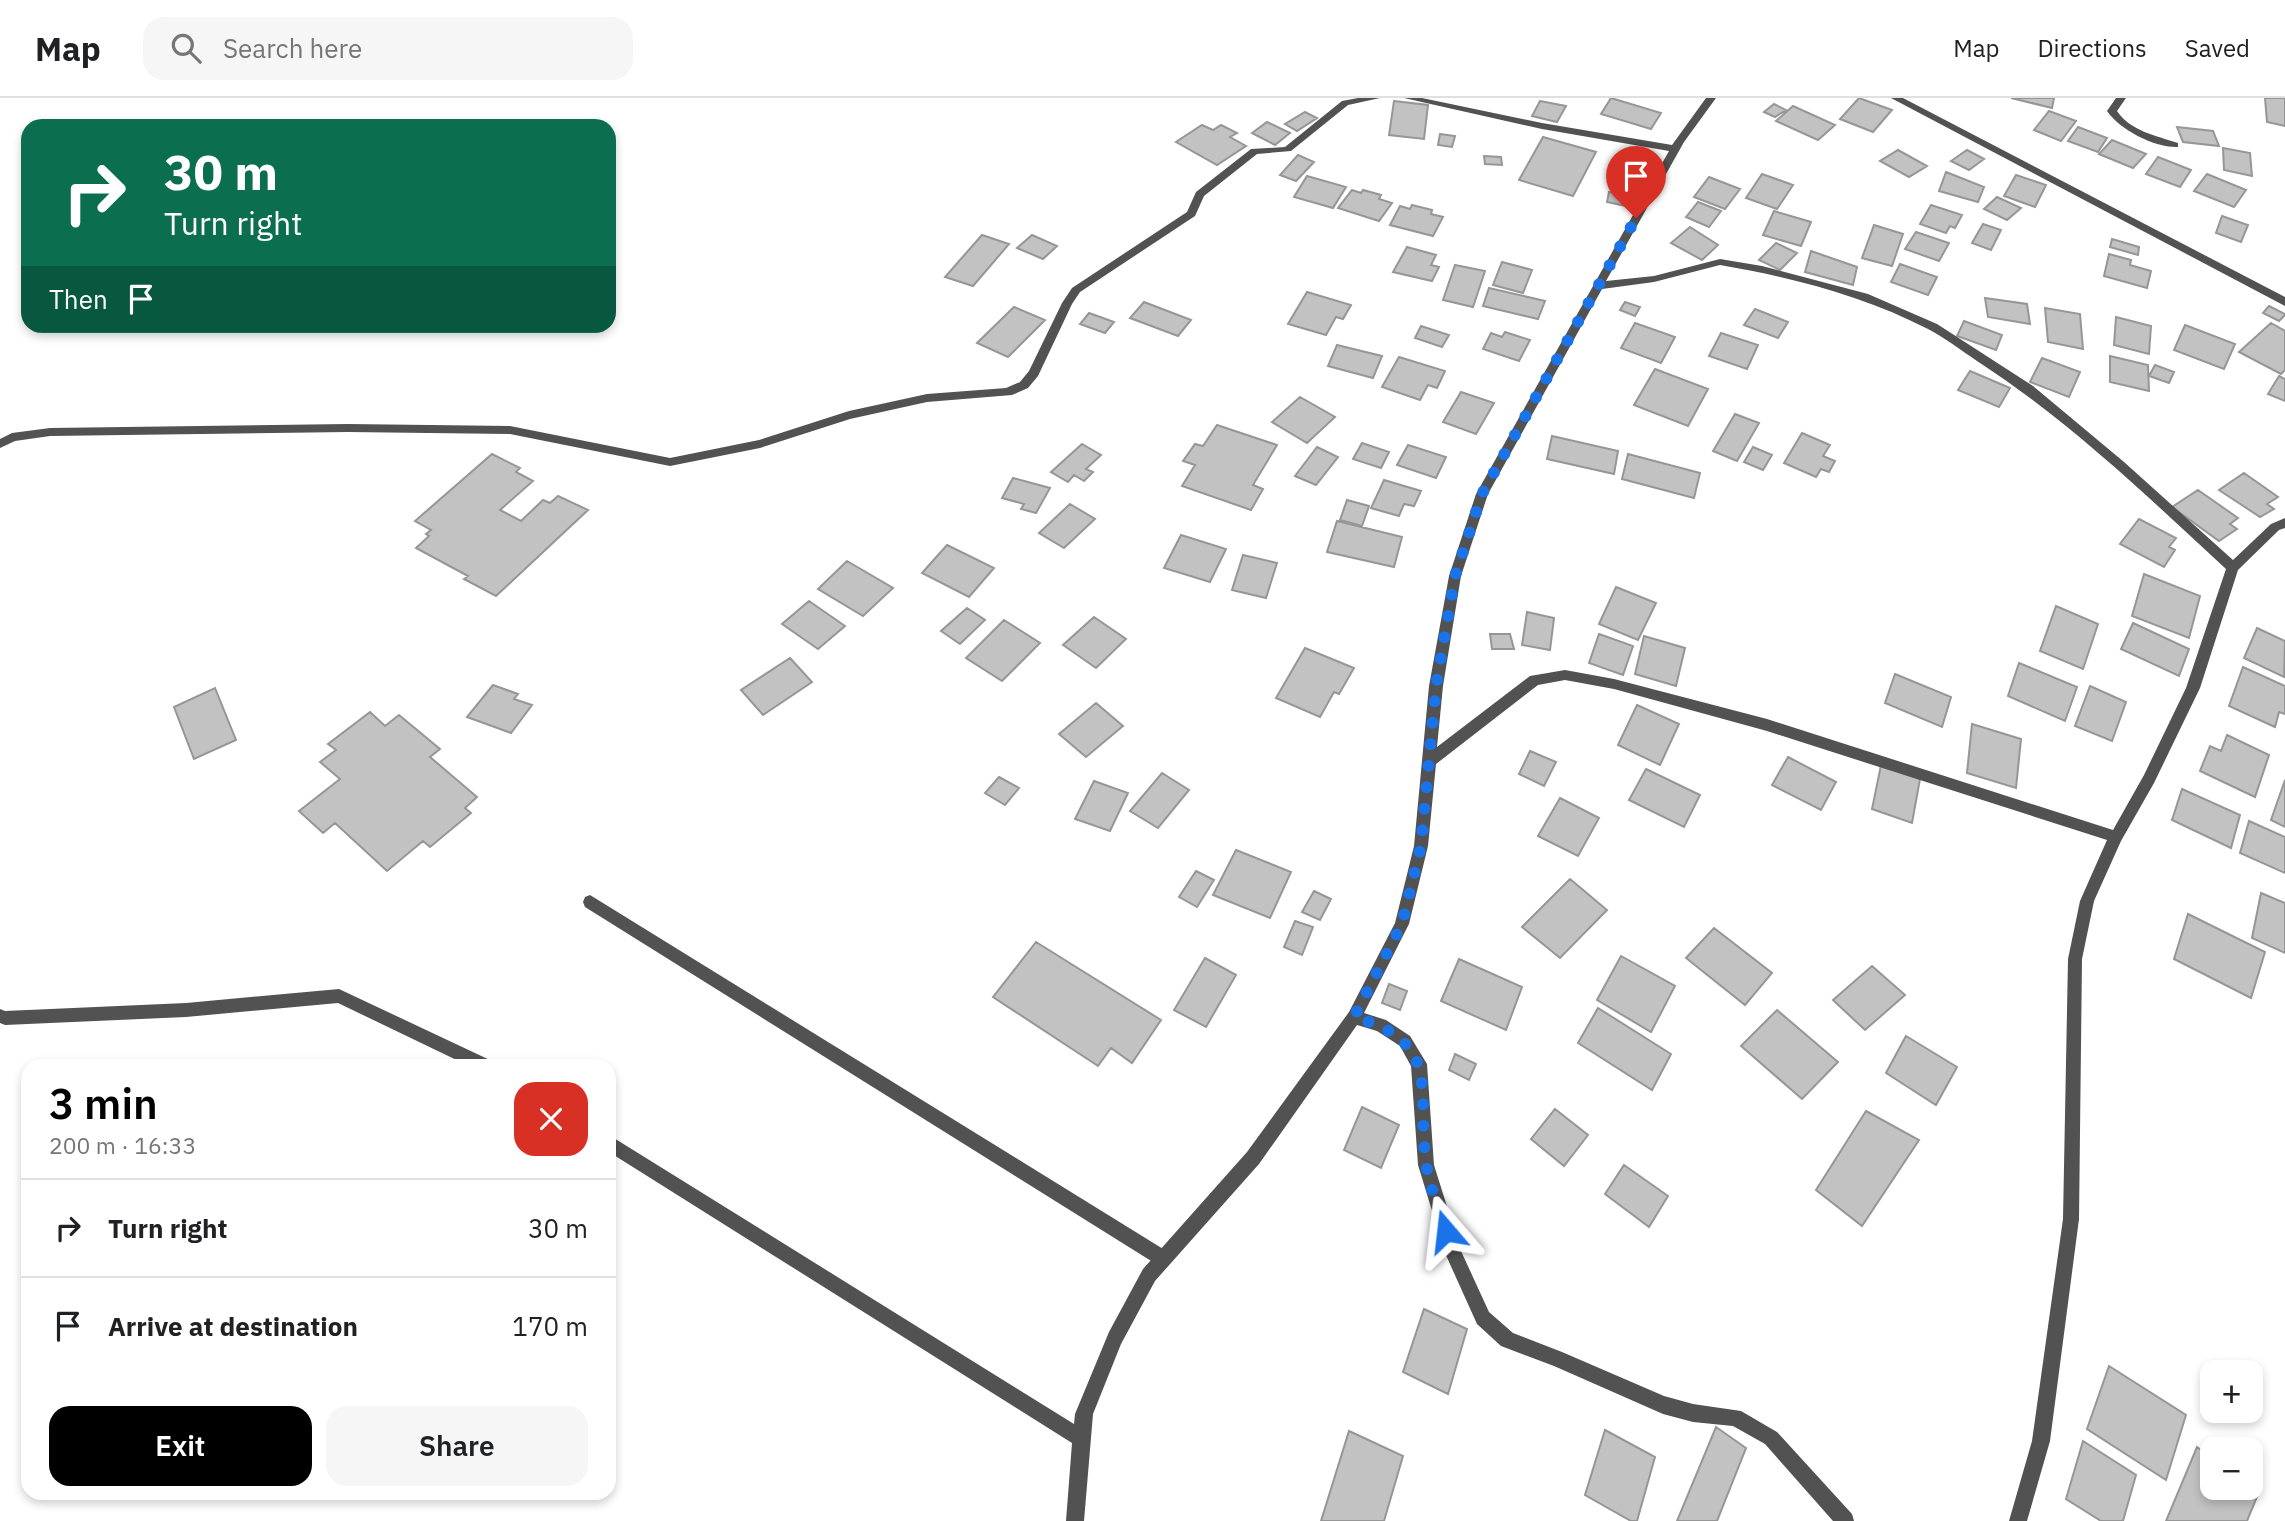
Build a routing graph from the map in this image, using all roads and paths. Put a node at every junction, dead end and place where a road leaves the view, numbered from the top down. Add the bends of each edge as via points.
1 (1375, 98) edge
2 (1409, 98) edge
3 (1711, 98) edge
4 (1896, 98) edge
5 (2121, 98) edge
6 (2175, 145) dead end
7 (1675, 149) junction
8 (1597, 286) junction
9 (2285, 302) edge
10 (0, 444) edge
11 (2285, 523) edge
12 (2233, 568) junction
13 (1429, 761) junction
14 (2116, 837) junction
15 (590, 902) dead end
16 (0, 1016) edge
17 (1354, 1017) junction
18 (471, 1059) edge
19 (616, 1147) edge
20 (1163, 1258) junction
21 (1082, 1439) junction
22 (1075, 1521) edge
23 (1845, 1521) edge
24 (2018, 1521) edge

1 - 10 street via 1345,103 1288,149 1254,152 1200,194 1191,214 1076,290 1034,373 1024,385 1008,392 927,398 849,415 760,444 670,462 510,430 50,432 12,437
2 - 7 street
3 - 7 street
4 - 9 street
5 - 6 street via 2112,111 2116,119
7 - 8 street
8 - 12 street via 1654,279 1720,262 1864,297 1933,327 2029,389
8 - 13 street via 1482,494 1455,576 1436,686
11 - 12 street via 2275,527
12 - 14 street via 2193,688
13 - 14 street via 1535,680 1565,675 1767,724
13 - 17 street via 1421,846 1402,924
14 - 24 street via 2087,901 2075,959 2071,1219 2041,1440
15 - 20 street
16 - 18 street via 186,1010 340,996
17 - 20 street via 1253,1158
17 - 23 street via 1381,1025 1405,1041 1419,1064 1426,1165 1453,1252 1483,1318 1507,1340 1663,1405 1735,1417 1771,1438
19 - 21 street
20 - 21 street via 1115,1338 1084,1414
21 - 22 street

